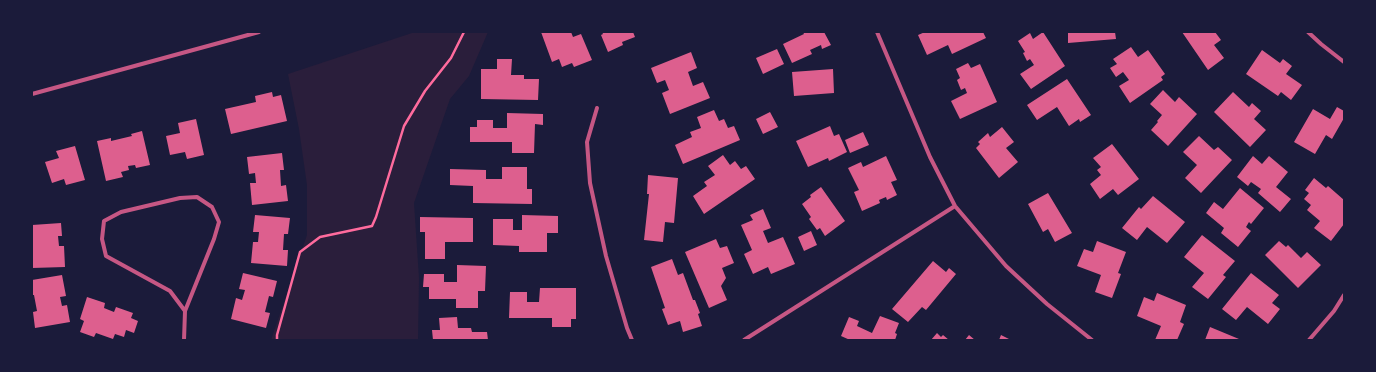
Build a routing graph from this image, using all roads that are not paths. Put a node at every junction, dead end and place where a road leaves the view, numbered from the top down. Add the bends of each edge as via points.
1 (259, 32) edge
2 (877, 32) edge
3 (1308, 32) edge
4 (1344, 62) edge
5 (32, 94) edge
6 (597, 108) dead end
7 (955, 206) junction
8 (1344, 295) edge
9 (185, 311) junction
10 (184, 340) edge
11 (632, 340) edge
12 (744, 340) edge
13 (1092, 340) edge
14 (1309, 340) edge

1 - 5 street
2 - 7 street via 930,157
3 - 4 street
6 - 11 street via 588,142 590,183 606,256
7 - 12 street
7 - 13 street via 1006,266 1046,304
8 - 14 street
9 - 9 street via 170,291 106,256 102,239 104,221 121,212 180,198 197,197 212,207 220,222
9 - 10 street

